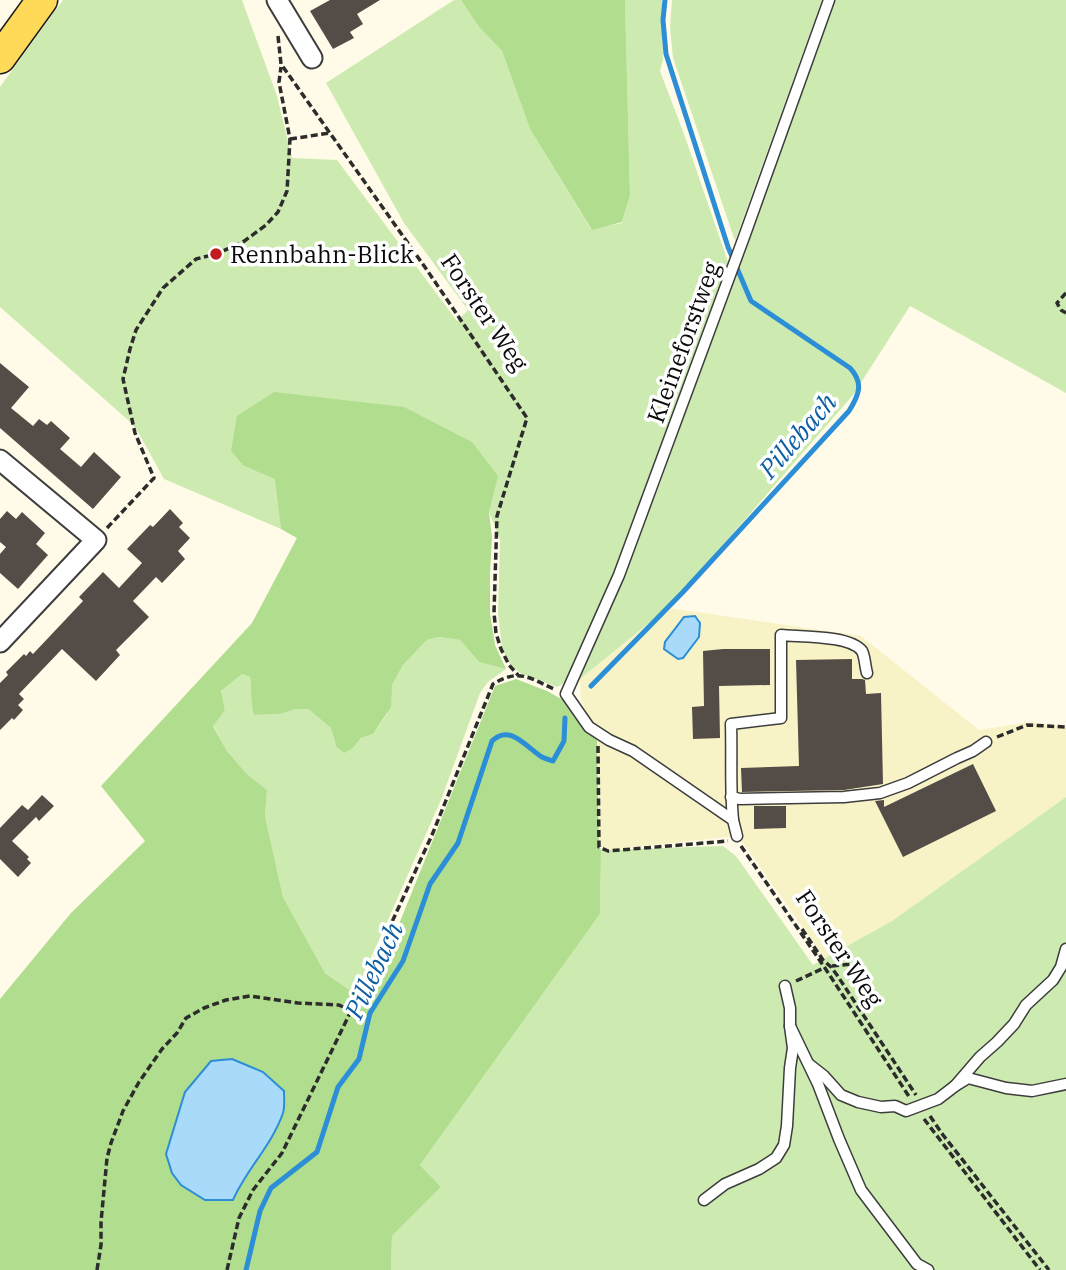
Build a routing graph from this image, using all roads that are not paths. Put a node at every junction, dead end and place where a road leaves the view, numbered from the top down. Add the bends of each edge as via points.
1 (42, 0) edge
2 (829, 0) edge
3 (279, 4) edge
4 (0, 58) edge
5 (312, 58) dead end
6 (0, 460) edge
7 (0, 642) edge
8 (867, 673) dead end
9 (986, 742) road end
10 (731, 797) junction
11 (733, 820) junction
12 (737, 838) road end
13 (1066, 949) edge
14 (785, 986) road end
15 (790, 1026) junction
16 (808, 1063) junction
17 (1066, 1084) edge
18 (955, 1086) junction
19 (704, 1200) dead end
20 (928, 1270) edge

1 - 4 main road
2 - 11 lane, Kleineforstweg via 619,575 566,694 589,727 633,751
3 - 5 street
6 - 7 street via 96,540
8 - 10 lane via 863,653 855,645 781,635 781,718 731,724
9 - 10 lane via 880,793
10 - 11 lane
11 - 12 lane
13 - 18 lane via 1053,980 1026,1004 1006,1033
14 - 15 lane
15 - 16 lane
15 - 19 lane via 793,1048 784,1145 776,1158
16 - 18 lane via 841,1095 905,1111 938,1099
16 - 20 lane via 861,1190 917,1264
17 - 18 lane via 1032,1091 968,1078

